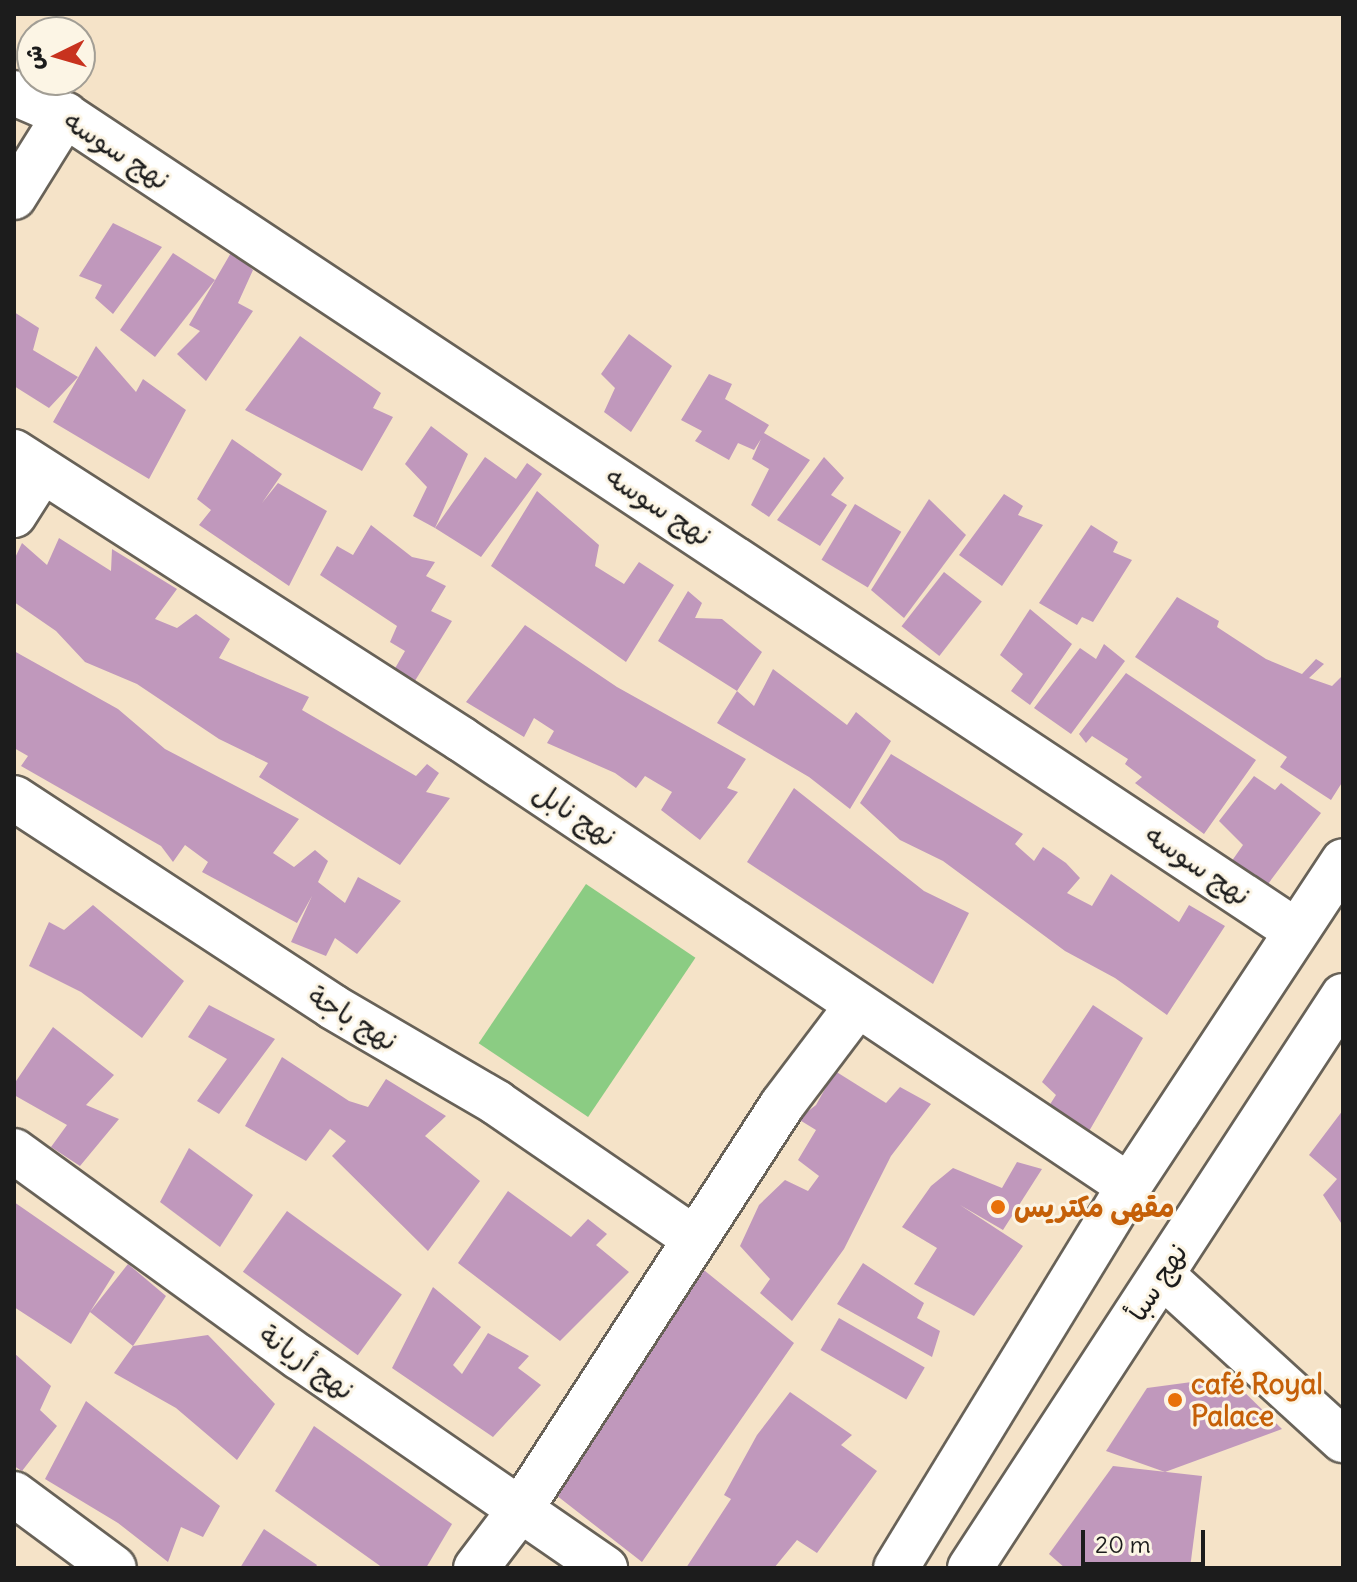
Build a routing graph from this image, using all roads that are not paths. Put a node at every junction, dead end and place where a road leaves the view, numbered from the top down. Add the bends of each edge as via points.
1 (14, 93) edge
2 (65, 115) junction
3 (14, 197) edge
4 (28, 462) edge
5 (14, 515) edge
6 (14, 798) edge
7 (1343, 861) edge
8 (1296, 931) junction
9 (1343, 996) edge
10 (857, 1006) junction
11 (14, 1151) edge
12 (1129, 1186) junction
13 (692, 1237) junction
14 (1162, 1275) junction
15 (1343, 1440) edge
16 (14, 1494) edge
17 (520, 1510) junction
18 (114, 1568) edge
19 (476, 1568) edge
20 (605, 1568) edge
21 (896, 1568) edge
22 (970, 1568) edge

1 - 2 street, نهج سوسه
2 - 3 street
2 - 8 street, نهج سوسه
4 - 5 street
4 - 10 street, نهج نابل via 474,747
6 - 13 street, نهج باجة via 333,1007 497,1103
7 - 8 street
8 - 12 street
9 - 14 street, نهج سبأ
10 - 12 street, نهج نابل
10 - 13 street
11 - 17 street, نهج أريانة
12 - 21 street
13 - 17 street
14 - 15 street
14 - 22 street, نهج سبأ
16 - 18 street
17 - 19 street
17 - 20 street, نهج أريانة

